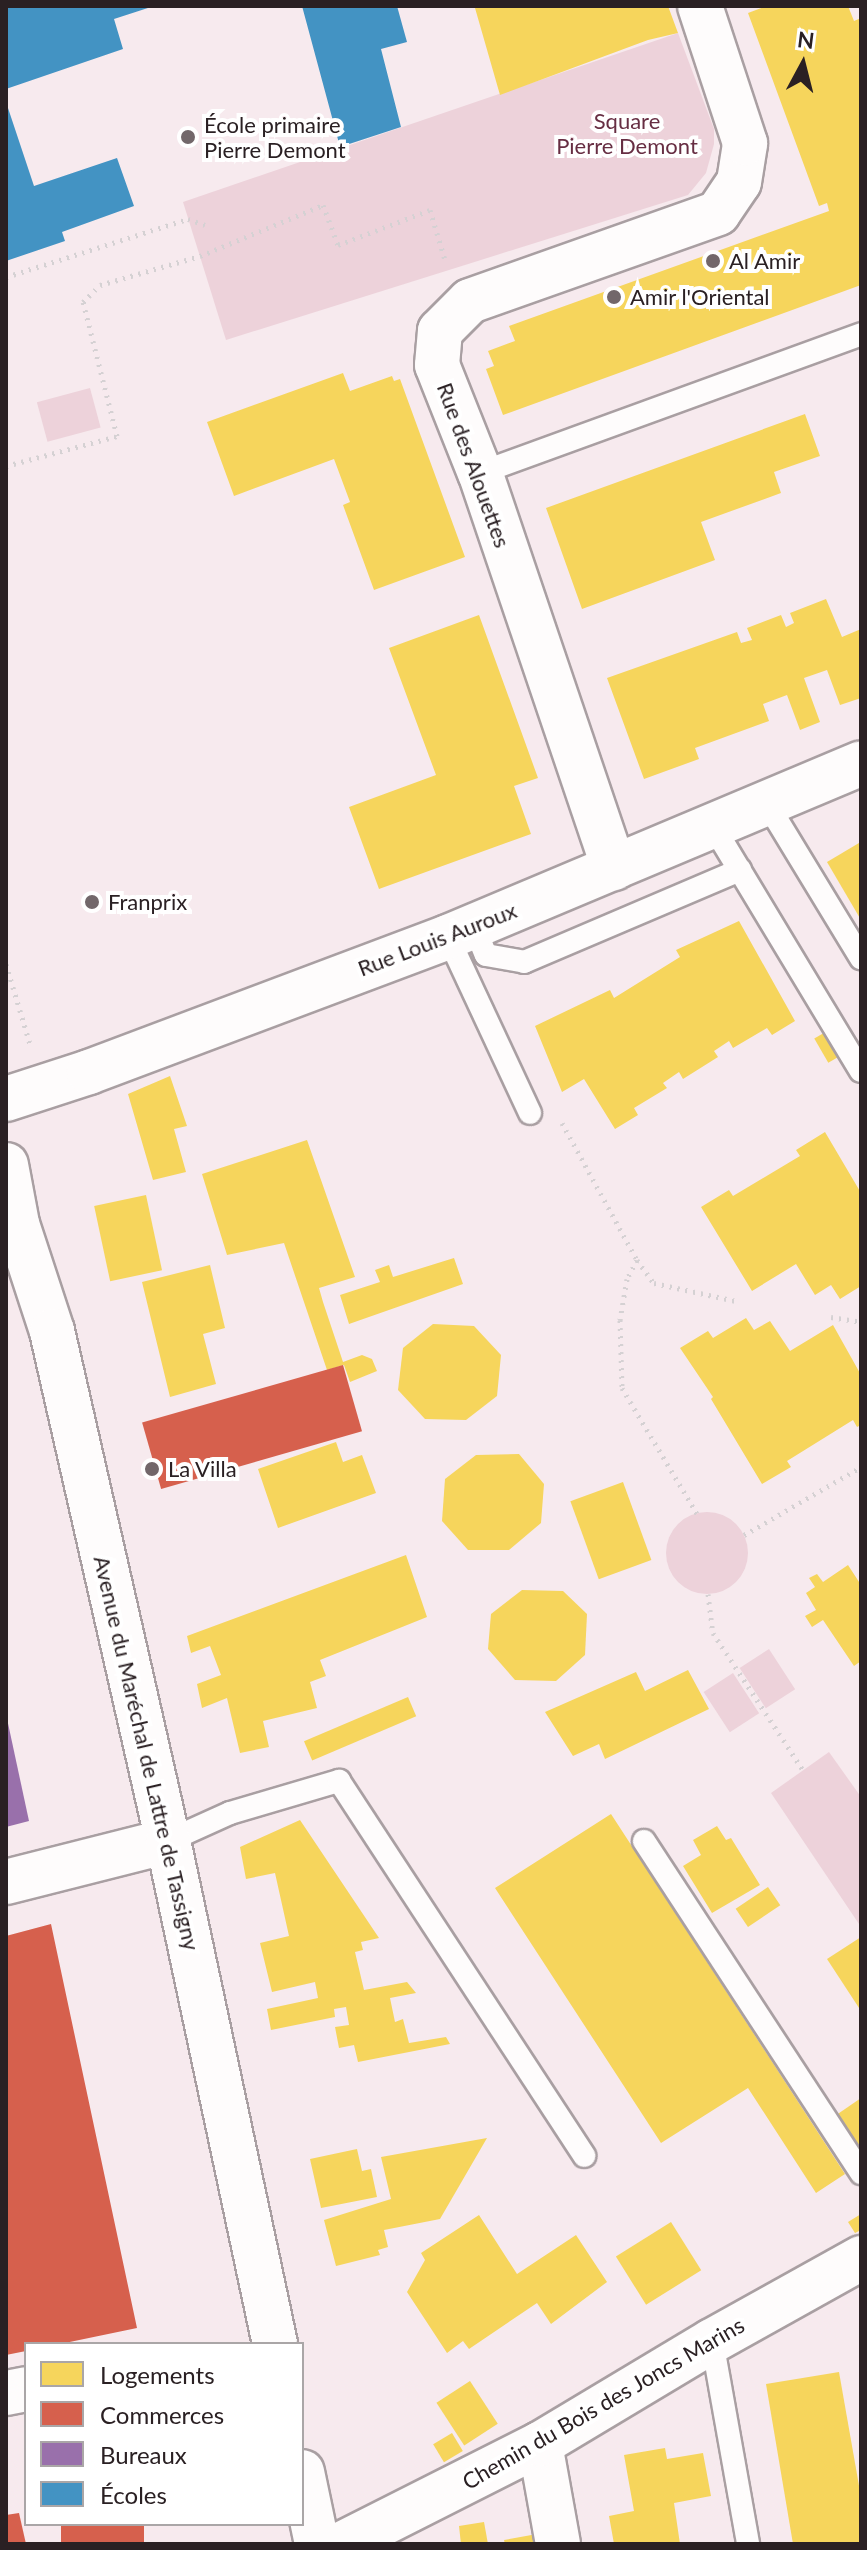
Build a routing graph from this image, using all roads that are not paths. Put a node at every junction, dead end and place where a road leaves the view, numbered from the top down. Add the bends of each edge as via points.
1 (700, 6) edge
2 (861, 334) edge
3 (480, 473) junction
4 (861, 763) edge
5 (766, 802) junction
6 (713, 826) junction
7 (614, 868) junction
8 (740, 870) junction
9 (461, 931) junction
10 (861, 958) edge
11 (861, 1071) edge
12 (24, 1093) edge
13 (530, 1113) dead end
14 (6, 1165) edge
15 (10, 1221) edge
16 (168, 1841) junction
17 (644, 1841) dead end
18 (6, 1882) edge
19 (584, 2156) dead end
20 (861, 2173) edge
21 (861, 2258) edge
22 (712, 2341) junction
23 (269, 2342) edge
24 (540, 2444) junction
25 (304, 2482) edge
26 (317, 2544) edge
27 (342, 2544) edge
28 (558, 2544) edge
29 (748, 2544) edge

1 - 3 street, Rue des Alouettes via 745,143 739,182 718,213 470,301 440,331 437,365
2 - 3 lane
3 - 7 street, Rue des Alouettes
4 - 5 street, Rue Louis Auroux
5 - 6 street, Rue Louis Auroux
5 - 10 lane
6 - 7 street, Rue Louis Auroux
6 - 8 lane
7 - 9 street, Rue Louis Auroux
8 - 9 lane via 524,962 486,955
8 - 11 lane
9 - 12 street, Rue Louis Auroux
9 - 13 lane
14 - 15 street, Avenue du Maréchal de Lattre de Tassigny
15 - 16 street, Avenue du Maréchal de Lattre de Tassigny via 52,1331
16 - 18 street
16 - 19 lane via 230,1813 339,1781
16 - 23 street, Avenue du Maréchal de Lattre de Tassigny
17 - 20 lane
21 - 22 street, Chemin du Bois des Joncs Marins
22 - 24 street, Chemin du Bois des Joncs Marins
22 - 29 lane
24 - 27 street, Chemin du Bois des Joncs Marins
24 - 28 street
25 - 26 street

